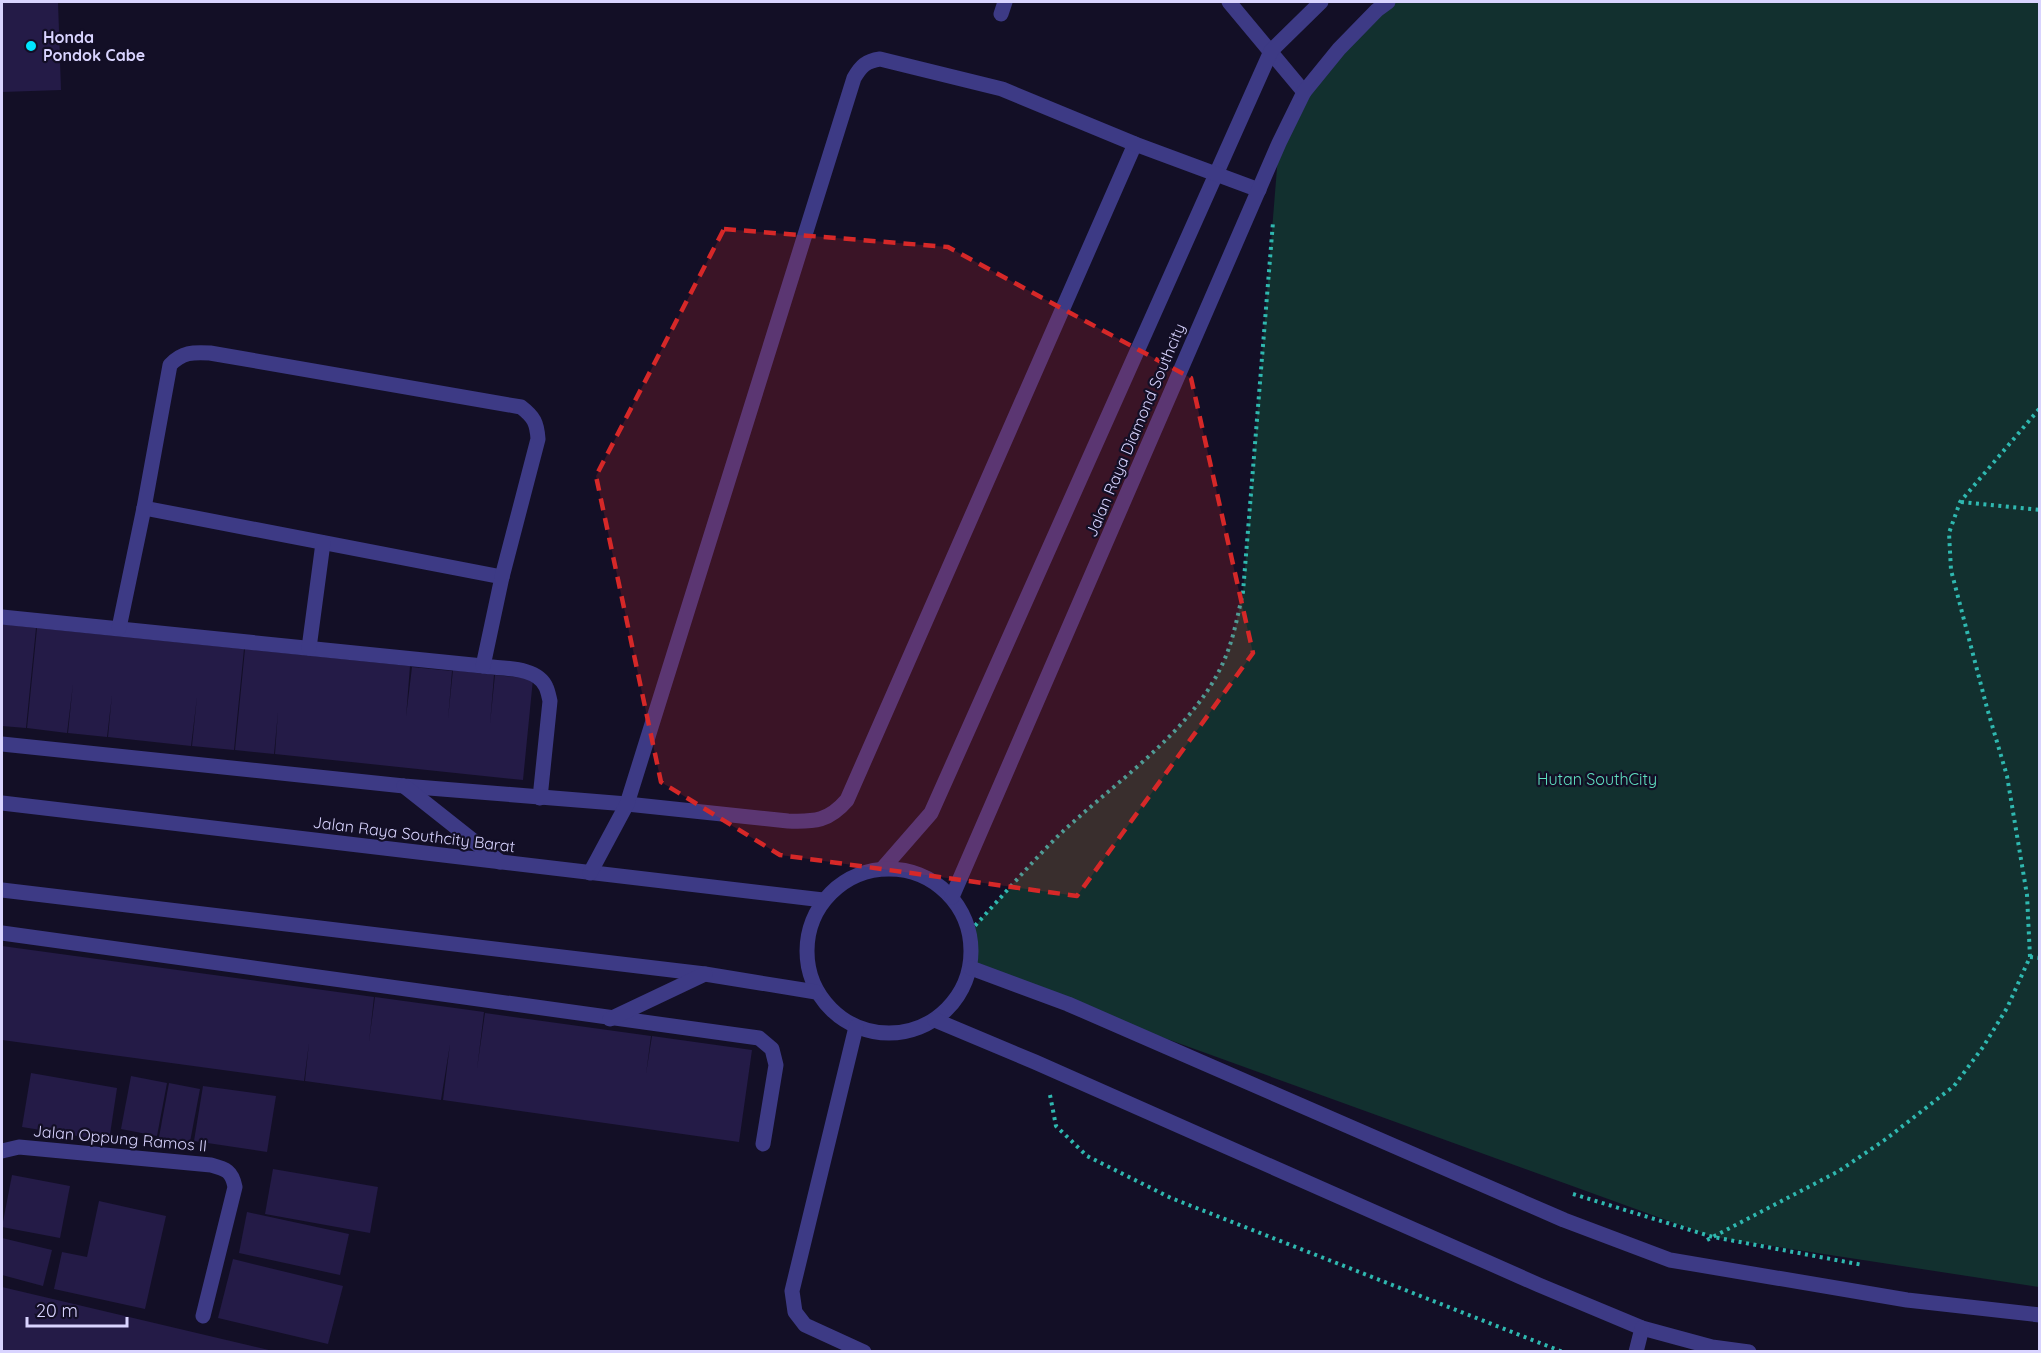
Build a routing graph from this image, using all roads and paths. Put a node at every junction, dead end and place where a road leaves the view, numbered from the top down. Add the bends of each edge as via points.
1 (1229, 2) edge
2 (1321, 2) edge
3 (1388, 2) edge
4 (1271, 51) junction
5 (1304, 92) junction
6 (1135, 144) junction
7 (1216, 173) junction
8 (1259, 190) junction
9 (1274, 214) dead end
10 (2040, 408) edge
11 (1960, 502) junction
12 (144, 508) junction
13 (2040, 510) edge
14 (322, 543) junction
15 (502, 577) junction
16 (2, 617) edge
17 (119, 628) junction
18 (309, 648) junction
19 (483, 666) junction
20 (2, 744) edge
21 (404, 786) junction
22 (540, 798) junction
23 (2, 803) edge
24 (627, 804) junction
25 (500, 862) junction
26 (883, 868) junction
27 (590, 873) junction
28 (2, 890) edge
29 (952, 897) junction
30 (823, 900) junction
31 (970, 931) junction
32 (2, 933) edge
33 (2030, 957) junction
34 (2040, 958) edge
35 (970, 968) junction
36 (705, 974) junction
37 (816, 992) junction
38 (609, 1019) junction
39 (934, 1020) junction
40 (856, 1027) junction
41 (1044, 1066) junction
42 (763, 1144) dead end
43 (2, 1151) edge
44 (1564, 1190) dead end
45 (1713, 1237) junction
46 (1670, 1260) junction
47 (1872, 1266) dead end
48 (2040, 1315) edge
49 (203, 1316) dead end
50 (1642, 1328) junction
51 (864, 1352) edge
52 (1563, 1352) edge
53 (1636, 1352) edge
54 (1749, 1352) edge

1 - 4 street
2 - 4 street, Jalan Raya Diamond Southcity
3 - 5 street, Jalan Raya Diamond Southcity via 1339,49
4 - 5 street
4 - 7 street, Jalan Raya Diamond Southcity
5 - 8 street, Jalan Raya Diamond Southcity
6 - 7 street
6 - 24 street via 847,800 838,811 810,822
6 - 24 street via 1002,89 880,59 861,66 854,78
7 - 8 street
7 - 26 street, Jalan Raya Diamond Southcity via 931,813
8 - 29 street, Jalan Raya Diamond Southcity
9 - 31 path via 1243,592 1221,667 1204,696 1178,726 1057,837
10 - 11 path
11 - 13 path
11 - 33 path via 1949,533 1951,570 2007,776 2027,895
12 - 14 street
12 - 15 street via 170,365 179,356 192,352 521,407 537,424 538,439
12 - 17 street
14 - 15 street
14 - 18 street
15 - 19 street
16 - 17 street
17 - 18 street
18 - 19 street
19 - 22 street via 523,671 538,676 546,687 550,701
20 - 21 street
21 - 22 street
21 - 25 street
22 - 24 street
23 - 25 street, Jalan Raya Southcity Barat
24 - 27 street
25 - 27 street, Jalan Raya Southcity Barat
26 - 29 street via 908,870 932,880
26 - 30 street via 849,878
27 - 30 street, Jalan Raya Southcity Barat
28 - 36 street
29 - 31 street
30 - 37 street via 808,928 806,961
31 - 35 street
32 - 38 street
33 - 34 path
33 - 45 path via 2007,1008 1954,1086 1839,1171
35 - 39 street via 958,998
35 - 46 street via 1068,1004 1564,1220
36 - 37 street
36 - 38 street
37 - 40 street via 833,1013
38 - 42 street via 759,1038 772,1049 776,1065
39 - 40 street via 910,1032 882,1034
39 - 41 street
40 - 51 street via 792,1291 795,1312 806,1326
41 - 50 street
41 - 52 path via 1056,1126 1087,1156 1171,1198
43 - 49 street, Jalan Oppung Ramos II via 19,1147 225,1169 233,1176 235,1187
44 - 45 path
45 - 46 path
45 - 47 path
46 - 48 street via 1907,1300
50 - 53 street
50 - 54 street via 1712,1347

